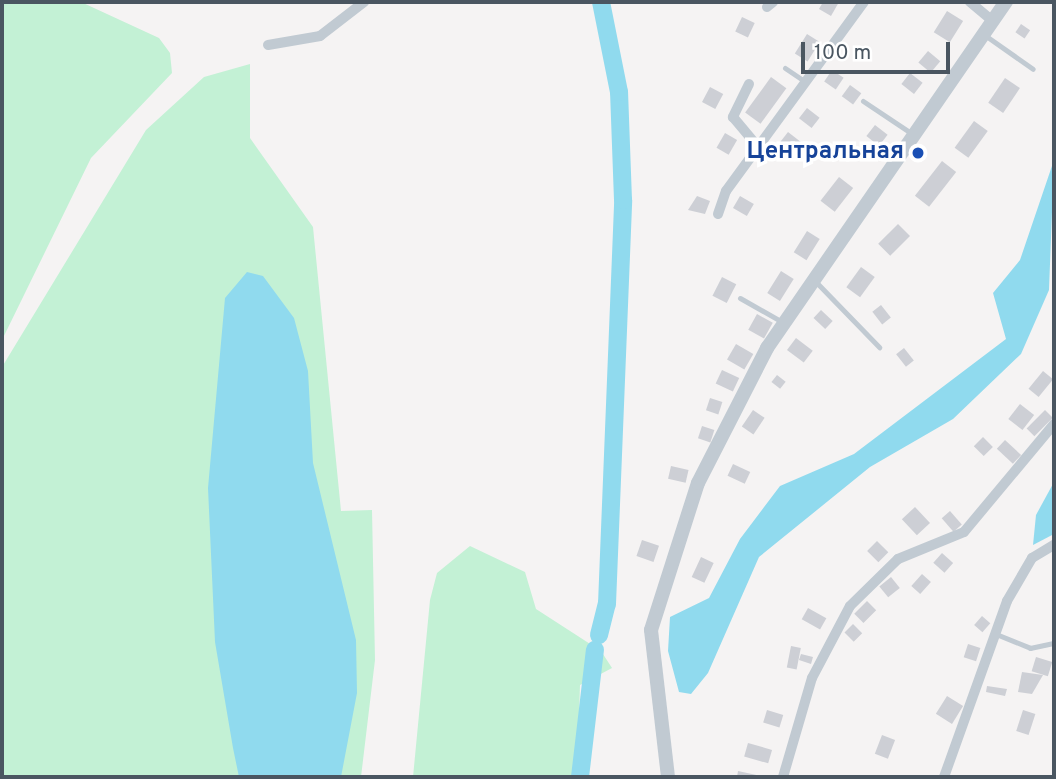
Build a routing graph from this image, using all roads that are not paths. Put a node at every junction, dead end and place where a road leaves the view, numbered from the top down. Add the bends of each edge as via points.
1 (364, 2) edge
2 (864, 2) edge
3 (970, 2) edge
4 (1006, 2) edge
5 (993, 21) junction
6 (984, 34) junction
7 (268, 45) dead end
8 (785, 68) dead end
9 (1033, 69) dead end
10 (749, 84) dead end
11 (809, 84) junction
12 (863, 101) dead end
13 (914, 135) junction
14 (757, 146) junction
15 (718, 214) dead end
16 (814, 280) junction
17 (740, 298) dead end
18 (784, 323) junction
19 (879, 347) dead end
20 (1054, 424) edge
21 (1054, 545) edge
22 (993, 633) junction
23 (1054, 643) edge
24 (668, 777) edge
25 (783, 777) edge
26 (944, 777) edge

1 - 7 street via 320,36
2 - 11 street
3 - 5 street
4 - 5 street
5 - 6 street
6 - 9 lane
6 - 13 street
8 - 11 lane
10 - 14 street via 733,117
11 - 14 street
12 - 13 lane
13 - 16 street
14 - 15 street
16 - 18 street
16 - 19 lane via 844,305
17 - 18 lane
18 - 24 street via 725,422 655,611 651,652
20 - 25 street via 964,531 898,559 850,606 812,678
21 - 22 street via 1020,574
22 - 23 lane via 1030,648
22 - 26 street

